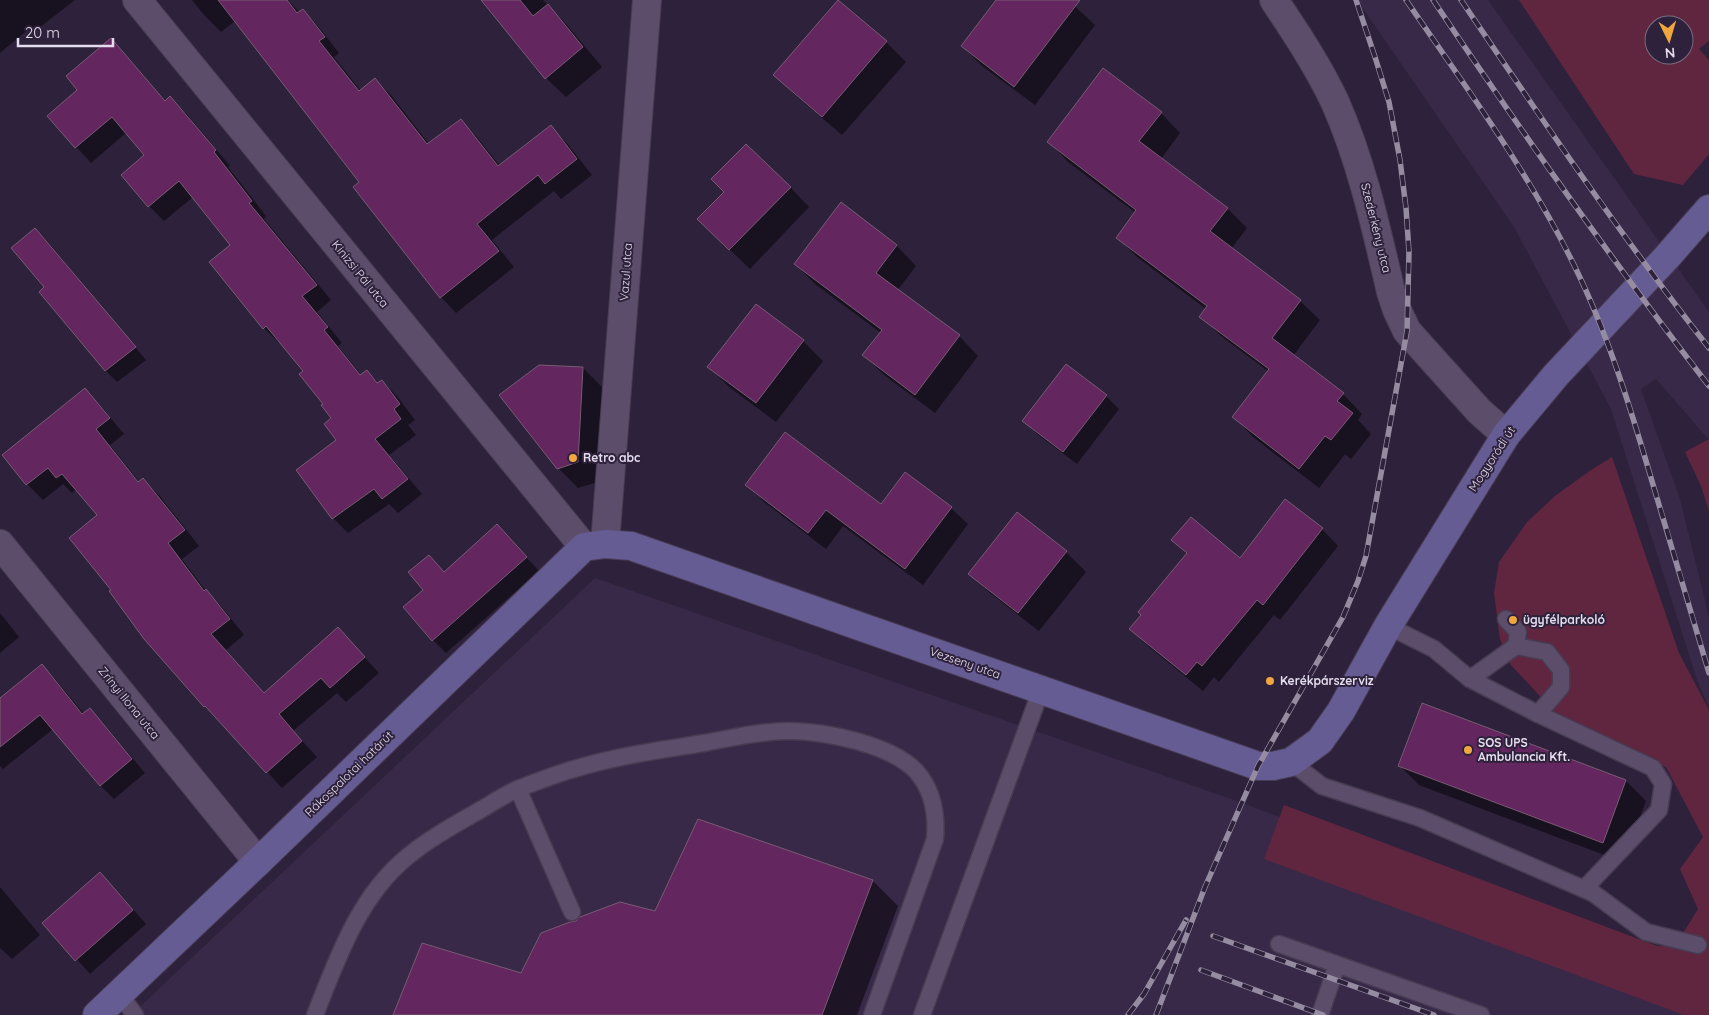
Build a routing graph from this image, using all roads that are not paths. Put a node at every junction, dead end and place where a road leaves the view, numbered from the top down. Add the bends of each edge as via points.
1 (137, 0) edge
2 (647, 0) edge
3 (1274, 0) edge
4 (1709, 209) edge
5 (1506, 435) junction
6 (0, 544) edge
7 (595, 546) junction
8 (1506, 619) dead end
9 (1388, 626) junction
10 (1516, 646) junction
11 (1470, 679) junction
12 (1041, 690) junction
13 (1538, 714) junction
14 (1320, 741) joint
15 (1291, 762) junction
16 (518, 789) junction
17 (258, 862) junction
18 (1584, 889) junction
19 (572, 912) dead end
20 (1279, 944) dead end
21 (1698, 945) dead end
22 (1337, 965) junction
23 (128, 1005) edge
24 (97, 1015) edge
25 (315, 1015) edge
26 (872, 1015) edge
27 (922, 1015) edge
28 (1320, 1015) edge
29 (1480, 1015) edge

1 - 7 street, Kinizsi Pál utca
2 - 7 street, Vazul utca
3 - 5 street, Szederkény utca via 1335,102 1364,180 1391,292 1407,331 1479,411
4 - 5 street, Mogyoródi út via 1556,375
5 - 9 street, Mogyoródi út
6 - 17 street, Zrínyi Ilona utca
7 - 12 street, Vezseny utca via 631,546
7 - 17 street, Rákospalotai határút
8 - 10 lane via 1518,632
9 - 11 lane via 1434,649
9 - 14 street, Mogyoródi út via 1341,711
10 - 11 lane
10 - 13 lane via 1547,652 1560,670 1561,687
11 - 13 lane
12 - 15 street, Vezseny utca via 1258,766
12 - 27 lane
13 - 18 lane via 1653,768 1663,784 1659,810
14 - 15 street, Vezseny utca
15 - 18 lane via 1322,786 1420,818
16 - 19 lane
16 - 25 lane via 425,842 378,887 338,955
16 - 26 lane via 574,769 635,755 787,731 830,735 862,743 898,758 916,771 928,789 934,806 935,839
17 - 23 street, Rákospalotai határút
18 - 21 lane via 1646,932
20 - 22 lane
22 - 28 lane
22 - 29 lane
23 - 24 street, Rákospalotai határút

